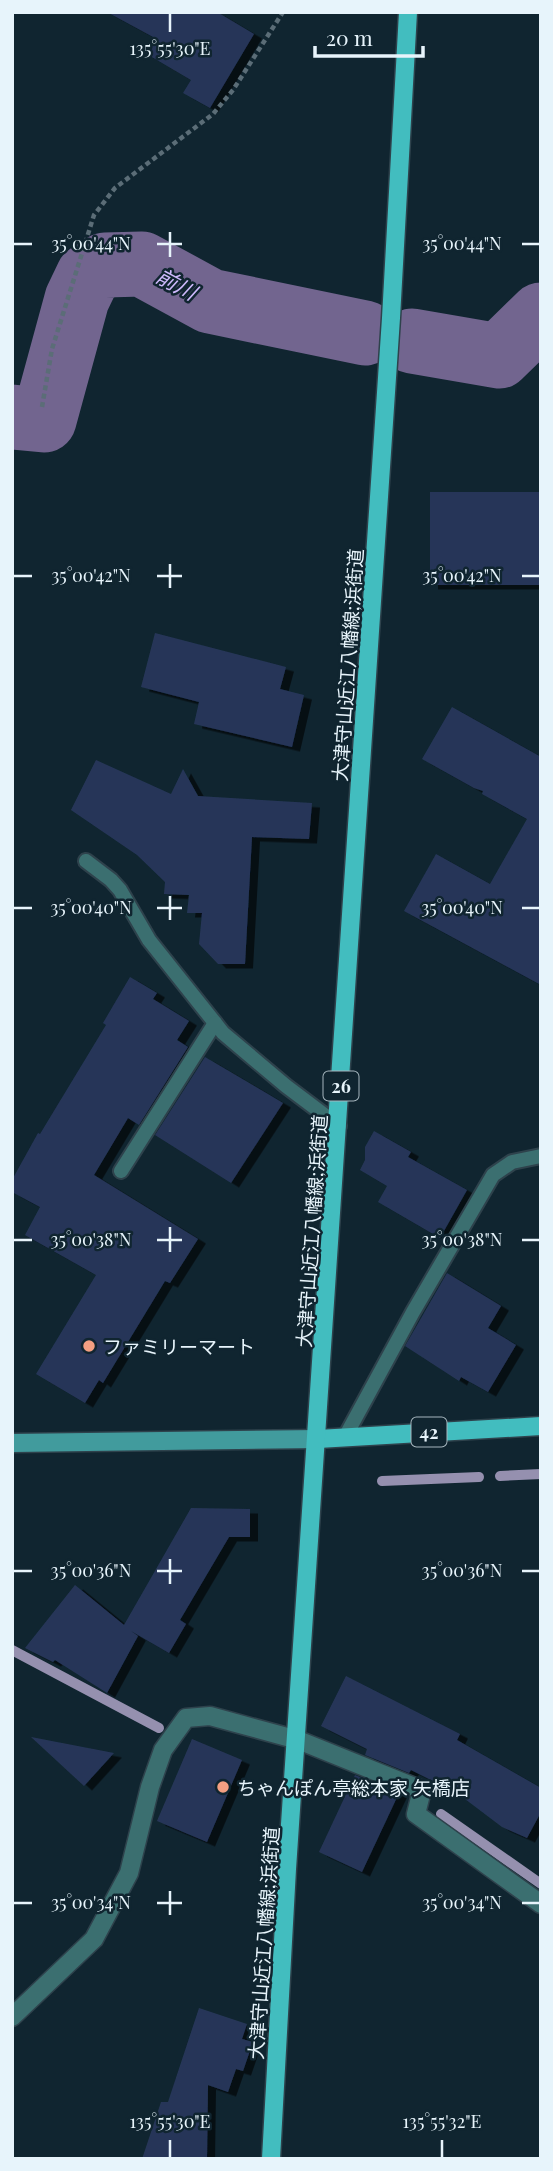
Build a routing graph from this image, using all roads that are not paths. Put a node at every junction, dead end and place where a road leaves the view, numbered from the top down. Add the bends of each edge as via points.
1 (408, 12) edge
2 (86, 861) dead end
3 (215, 1023) junction
4 (338, 1126) junction
5 (541, 1156) edge
6 (121, 1171) dead end
7 (541, 1426) edge
8 (345, 1437) junction
9 (318, 1439) junction
10 (12, 1443) edge
11 (298, 1740) junction
12 (541, 1905) edge
13 (12, 2017) edge
14 (271, 2159) edge

1 - 4 main road, 大津守山近江八幡線;浜街道 / 26
2 - 3 lane via 120,890 149,940
3 - 4 lane
3 - 6 lane
4 - 9 main road, 大津守山近江八幡線;浜街道 / 26
5 - 8 lane via 512,1162 493,1175
7 - 8 main road, 42
8 - 9 main road, 42
9 - 10 street
9 - 11 main road, 大津守山近江八幡線;浜街道 / 26
11 - 12 street via 422,1790 416,1814
11 - 13 street via 210,1716 186,1718 163,1751 129,1874 94,1939
11 - 14 main road, 大津守山近江八幡線;浜街道 / 26

